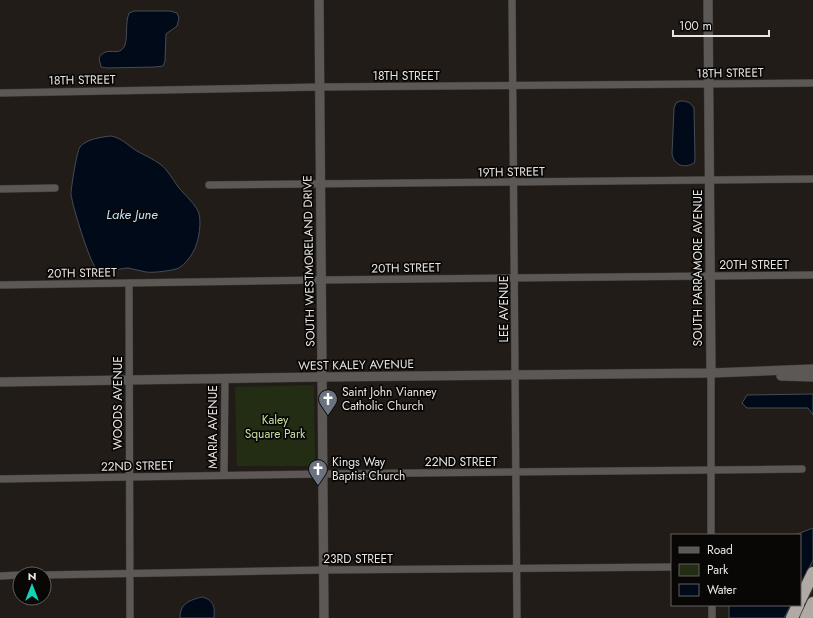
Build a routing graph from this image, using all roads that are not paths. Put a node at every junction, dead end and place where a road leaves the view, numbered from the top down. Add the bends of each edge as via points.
1 (319, 0) edge
2 (512, 0) edge
3 (708, 0) edge
4 (813, 83) edge
5 (708, 84) junction
6 (513, 86) junction
7 (320, 87) junction
8 (0, 92) edge
9 (813, 179) edge
10 (710, 180) junction
11 (514, 182) junction
12 (320, 184) junction
13 (210, 185) dead end
14 (56, 188) dead end
15 (0, 189) edge
16 (813, 275) edge
17 (710, 276) junction
18 (515, 278) junction
19 (321, 280) junction
20 (129, 283) junction
21 (0, 286) edge
22 (813, 369) edge
23 (712, 374) junction
24 (515, 375) junction
25 (323, 377) junction
26 (813, 377) edge
27 (225, 378) junction
28 (128, 380) junction
29 (0, 382) edge
30 (802, 469) dead end
31 (711, 470) junction
32 (515, 472) junction
33 (322, 474) junction
34 (224, 475) junction
35 (130, 477) junction
36 (0, 479) edge
37 (711, 534) edge
38 (671, 567) edge
39 (517, 569) junction
40 (323, 570) junction
41 (813, 573) edge
42 (130, 574) junction
43 (52, 575) edge
44 (0, 576) edge
45 (12, 576) edge
46 (801, 598) edge
47 (813, 604) edge
48 (712, 606) edge
49 (798, 606) edge
50 (130, 618) edge
51 (324, 618) edge
52 (517, 618) edge
53 (712, 618) edge
54 (792, 618) edge
55 (806, 618) edge

1 - 7 street, SOUTH WESTMORELAND DRIVE
2 - 6 street, LEE AVENUE
3 - 5 street, SOUTH PARRAMORE AVENUE
4 - 5 street, 18TH STREET
5 - 6 street, 18TH STREET
5 - 10 street, SOUTH PARRAMORE AVENUE
6 - 7 street, 18TH STREET
6 - 11 street, LEE AVENUE
7 - 8 street, 18TH STREET
7 - 12 street, SOUTH WESTMORELAND DRIVE
9 - 10 street, 19TH STREET
10 - 11 street, 19TH STREET
10 - 17 street, SOUTH PARRAMORE AVENUE
11 - 12 street, 19TH STREET
11 - 18 street, LEE AVENUE
12 - 13 street, 19TH STREET
12 - 19 street, SOUTH WESTMORELAND DRIVE
14 - 15 street
16 - 17 street, 20TH STREET
17 - 18 street, 20TH STREET
17 - 23 street, SOUTH PARRAMORE AVENUE
18 - 19 street, 20TH STREET
18 - 24 street, LEE AVENUE
19 - 20 street, 20TH STREET
19 - 25 street, SOUTH WESTMORELAND DRIVE
20 - 21 street, 20TH STREET
20 - 28 street, WOODS AVENUE
22 - 23 street
23 - 24 street, WEST KALEY AVENUE
23 - 26 street
23 - 31 street, SOUTH PARRAMORE AVENUE
24 - 25 street, WEST KALEY AVENUE
24 - 32 street, LEE AVENUE
25 - 27 street, WEST KALEY AVENUE
25 - 33 street, SOUTH WESTMORELAND DRIVE
27 - 28 street, WEST KALEY AVENUE
27 - 34 street, MARIA AVENUE
28 - 29 street, WEST KALEY AVENUE
28 - 35 street, WOODS AVENUE
30 - 31 street, 22ND STREET
31 - 32 street, 22ND STREET
31 - 37 street, SOUTH PARRAMORE AVENUE
32 - 33 street, 22ND STREET
32 - 39 street, LEE AVENUE
33 - 34 street, 22ND STREET
33 - 40 street, SOUTH WESTMORELAND DRIVE
34 - 35 street, 22ND STREET
35 - 36 street, 22ND STREET
35 - 42 street, WOODS AVENUE
38 - 39 street, 23RD STREET
39 - 40 street, 23RD STREET
39 - 52 street, LEE AVENUE
40 - 42 street, 23RD STREET
40 - 51 street, SOUTH WESTMORELAND DRIVE
41 - 46 highway
42 - 43 street, 23RD STREET
42 - 50 street, WOODS AVENUE
44 - 45 street
47 - 55 highway
48 - 53 street
49 - 54 highway

